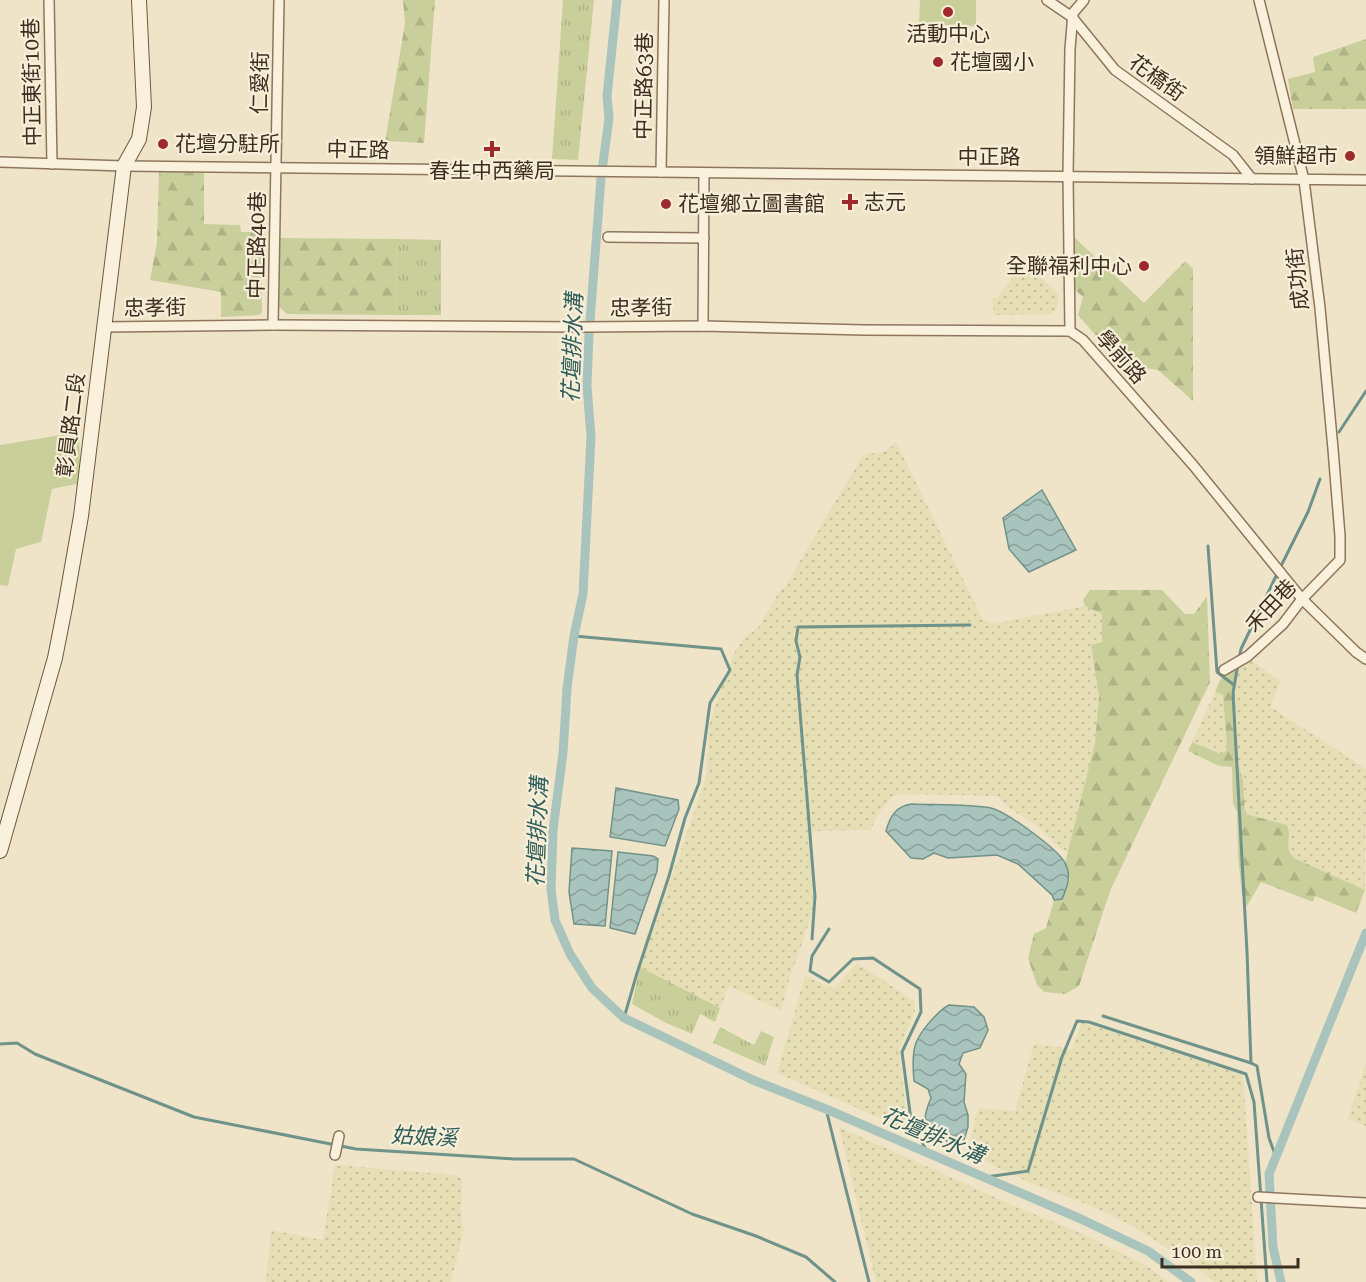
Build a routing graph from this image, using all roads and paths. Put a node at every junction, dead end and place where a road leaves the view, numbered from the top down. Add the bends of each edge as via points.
1 (49, 0) edge
2 (140, 0) edge
3 (279, 0) edge
4 (664, 0) edge
5 (1047, 0) edge
6 (1084, 0) edge
7 (1259, 0) edge
8 (1072, 17) junction
9 (0, 162) edge
10 (52, 164) junction
11 (124, 166) junction
12 (276, 167) junction
13 (661, 172) junction
14 (704, 173) junction
15 (1068, 175) junction
16 (1252, 179) junction
17 (1304, 180) junction
18 (1366, 180) edge
19 (608, 237) dead end
20 (705, 238) junction
21 (273, 325) junction
22 (704, 326) junction
23 (104, 327) junction
24 (1070, 331) junction
25 (1340, 560) joint
26 (1302, 599) junction
27 (1366, 659) edge
28 (1224, 670) dead end
29 (0, 851) edge
30 (339, 1136) dead end
31 (336, 1155) dead end
32 (1258, 1197) dead end
33 (1366, 1203) edge

1 - 10 street, 中正東街10巷
2 - 11 main road, 彰員路二段 via 144,107 139,139
3 - 12 street, 仁愛街
4 - 13 street, 中正路63巷
5 - 8 street, 花橋街
6 - 8 street
7 - 17 street, 成功街
8 - 15 street, 學前路
8 - 16 street, 花橋街 via 1115,70 1233,155
9 - 10 street, 中正路
10 - 11 street, 中正路
11 - 12 street, 中正路
11 - 23 main road, 彰員路二段
12 - 13 street, 中正路
12 - 21 street, 中正路40巷
13 - 14 street, 中正路
14 - 15 street, 中正路
14 - 20 street
15 - 16 street, 中正路
15 - 24 street, 學前路
16 - 17 street, 中正路
17 - 18 street, 中正路
17 - 25 street, 成功街 via 1320,308
19 - 20 street
20 - 22 street
21 - 22 street, 忠孝街
21 - 23 street, 忠孝街
22 - 24 street, 忠孝街
23 - 29 main road, 彰員路二段 via 81,516 57,648
24 - 26 street, 學前路 via 1083,340 1193,465
25 - 26 street, 禾田巷
26 - 27 street, 學前路
26 - 28 street, 禾田巷 via 1283,624 1248,656
30 - 31 street
32 - 33 street

